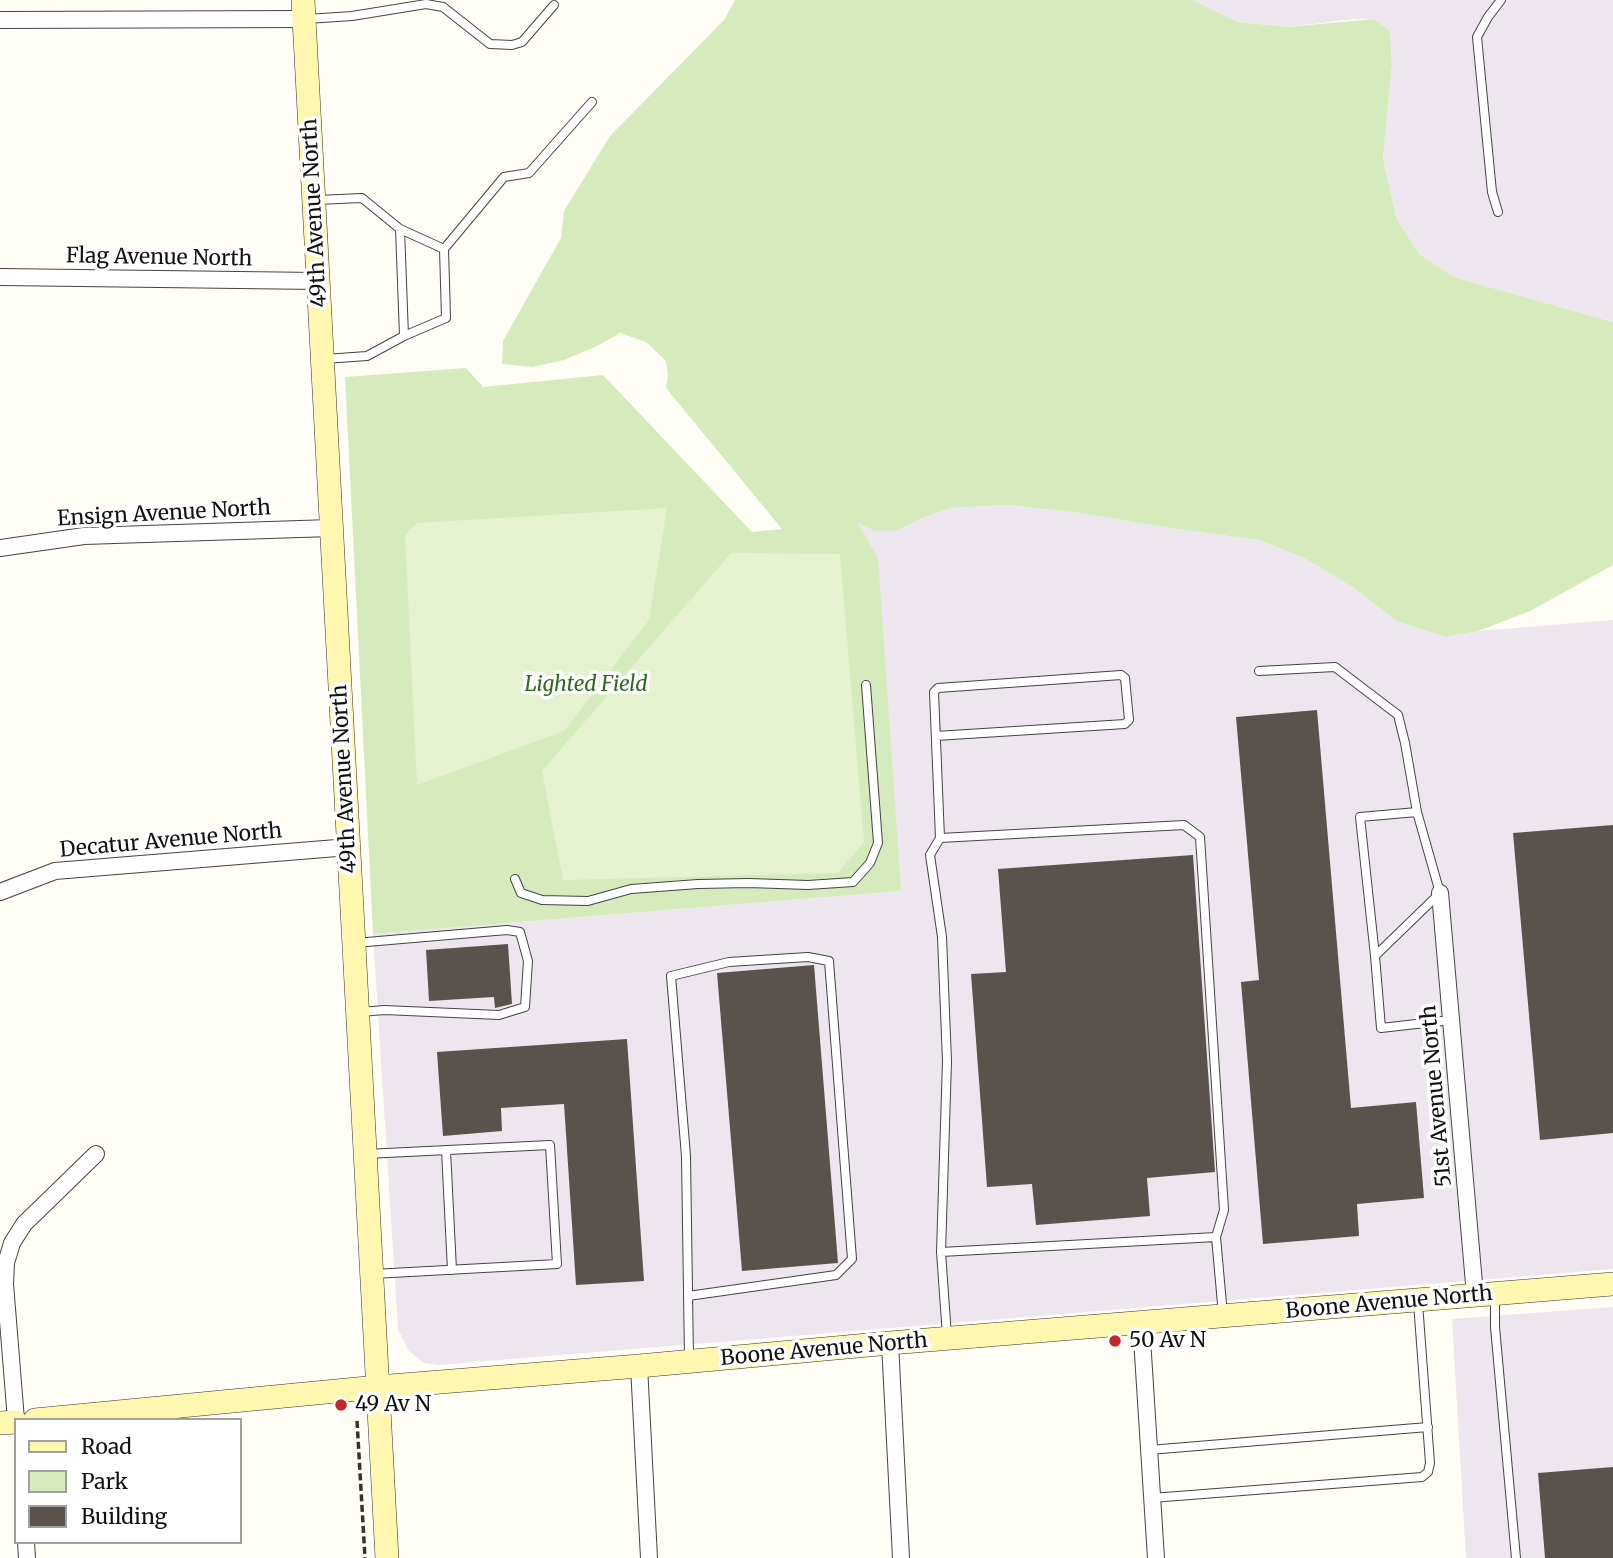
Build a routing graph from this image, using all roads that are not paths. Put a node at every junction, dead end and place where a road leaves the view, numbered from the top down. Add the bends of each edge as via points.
1 (1501, 0) edge
2 (427, 2) edge
3 (554, 5) dead end
4 (304, 10) edge
5 (0, 20) edge
6 (592, 102) dead end
7 (314, 201) junction
8 (1498, 212) dead end
9 (400, 229) junction
10 (443, 249) junction
11 (0, 277) edge
12 (318, 281) junction
13 (404, 336) junction
14 (323, 359) junction
15 (331, 528) junction
16 (0, 548) edge
17 (1259, 671) dead end
18 (866, 685) dead end
19 (936, 736) junction
20 (1417, 812) junction
21 (940, 838) junction
22 (349, 847) junction
23 (515, 879) dead end
24 (0, 892) edge
25 (1440, 893) junction
26 (354, 943) junction
27 (1375, 956) junction
28 (358, 1013) junction
29 (1451, 1020) junction
30 (446, 1150) junction
31 (96, 1154) dead end
32 (366, 1154) junction
33 (1216, 1237) junction
34 (941, 1252) junction
35 (452, 1270) junction
36 (372, 1274) junction
37 (1613, 1284) edge
38 (1485, 1295) junction
39 (688, 1296) junction
40 (1418, 1300) junction
41 (1223, 1316) junction
42 (1141, 1323) junction
43 (947, 1339) junction
44 (890, 1343) junction
45 (689, 1361) junction
46 (639, 1366) junction
47 (378, 1387) junction
48 (16, 1418) edge
49 (56, 1418) edge
50 (1427, 1427) junction
51 (1149, 1450) junction
52 (1152, 1498) junction
53 (387, 1558) edge
54 (649, 1558) edge
55 (901, 1558) edge
56 (1156, 1558) edge
57 (1516, 1558) edge

1 - 8 lane via 1477,37 1492,192
2 - 3 lane via 443,7 490,44 512,45 522,42
2 - 4 lane via 352,16
4 - 5 street
4 - 7 street, 49th Avenue North
6 - 10 lane via 529,173 504,177
7 - 9 lane via 362,198
7 - 12 street, 49th Avenue North
9 - 10 lane
9 - 13 lane
10 - 13 lane via 446,318
11 - 12 street, Flag Avenue North
12 - 14 street, 49th Avenue North
13 - 14 lane via 367,356
14 - 15 street, 49th Avenue North
15 - 16 street, Ensign Avenue North via 85,536
15 - 22 street, 49th Avenue North
17 - 20 lane via 1335,667 1398,715
18 - 23 lane via 878,843 870,863 853,882 698,884 631,889 588,901 542,900 521,893
19 - 19 lane via 934,692 938,688 1125,678 1129,720 1125,724
19 - 21 lane
20 - 25 lane
20 - 27 lane via 1360,817
21 - 33 lane via 1184,825 1200,836 1224,1210
21 - 34 lane via 930,855 942,937 947,1061
22 - 24 street, Decatur Avenue North via 55,871
22 - 26 street, 49th Avenue North
25 - 27 lane
25 - 29 street, 51st Avenue North
26 - 28 street, 49th Avenue North
26 - 28 lane via 507,930 520,932 528,961 525,1007 499,1015
27 - 29 lane via 1381,1028
28 - 32 street, 49th Avenue North
29 - 38 street, 51st Avenue North
30 - 32 lane
30 - 35 lane
30 - 35 lane via 550,1145 557,1264
31 - 48 street via 24,1224 12,1243 5,1284
32 - 36 street, 49th Avenue North
33 - 34 lane
33 - 41 lane
34 - 43 lane
35 - 36 lane
36 - 47 street, 49th Avenue North
37 - 38 street, Boone Avenue North
38 - 40 street, Boone Avenue North
38 - 57 lane via 1495,1327
39 - 39 lane via 836,1275 852,1259 830,961 808,957 729,962 671,976 686,1156
39 - 45 lane
40 - 41 street, Boone Avenue North
40 - 50 lane
41 - 42 street, Boone Avenue North
42 - 43 street, Boone Avenue North
42 - 51 street
43 - 44 street, Boone Avenue North
44 - 45 street, Boone Avenue North
44 - 55 street
45 - 46 street, Boone Avenue North
46 - 47 street, Boone Avenue North
46 - 54 street
47 - 49 street, Boone Avenue North
47 - 53 street, 49th Avenue North
50 - 51 lane
50 - 52 lane via 1430,1463 1422,1477
51 - 52 street
52 - 56 street

